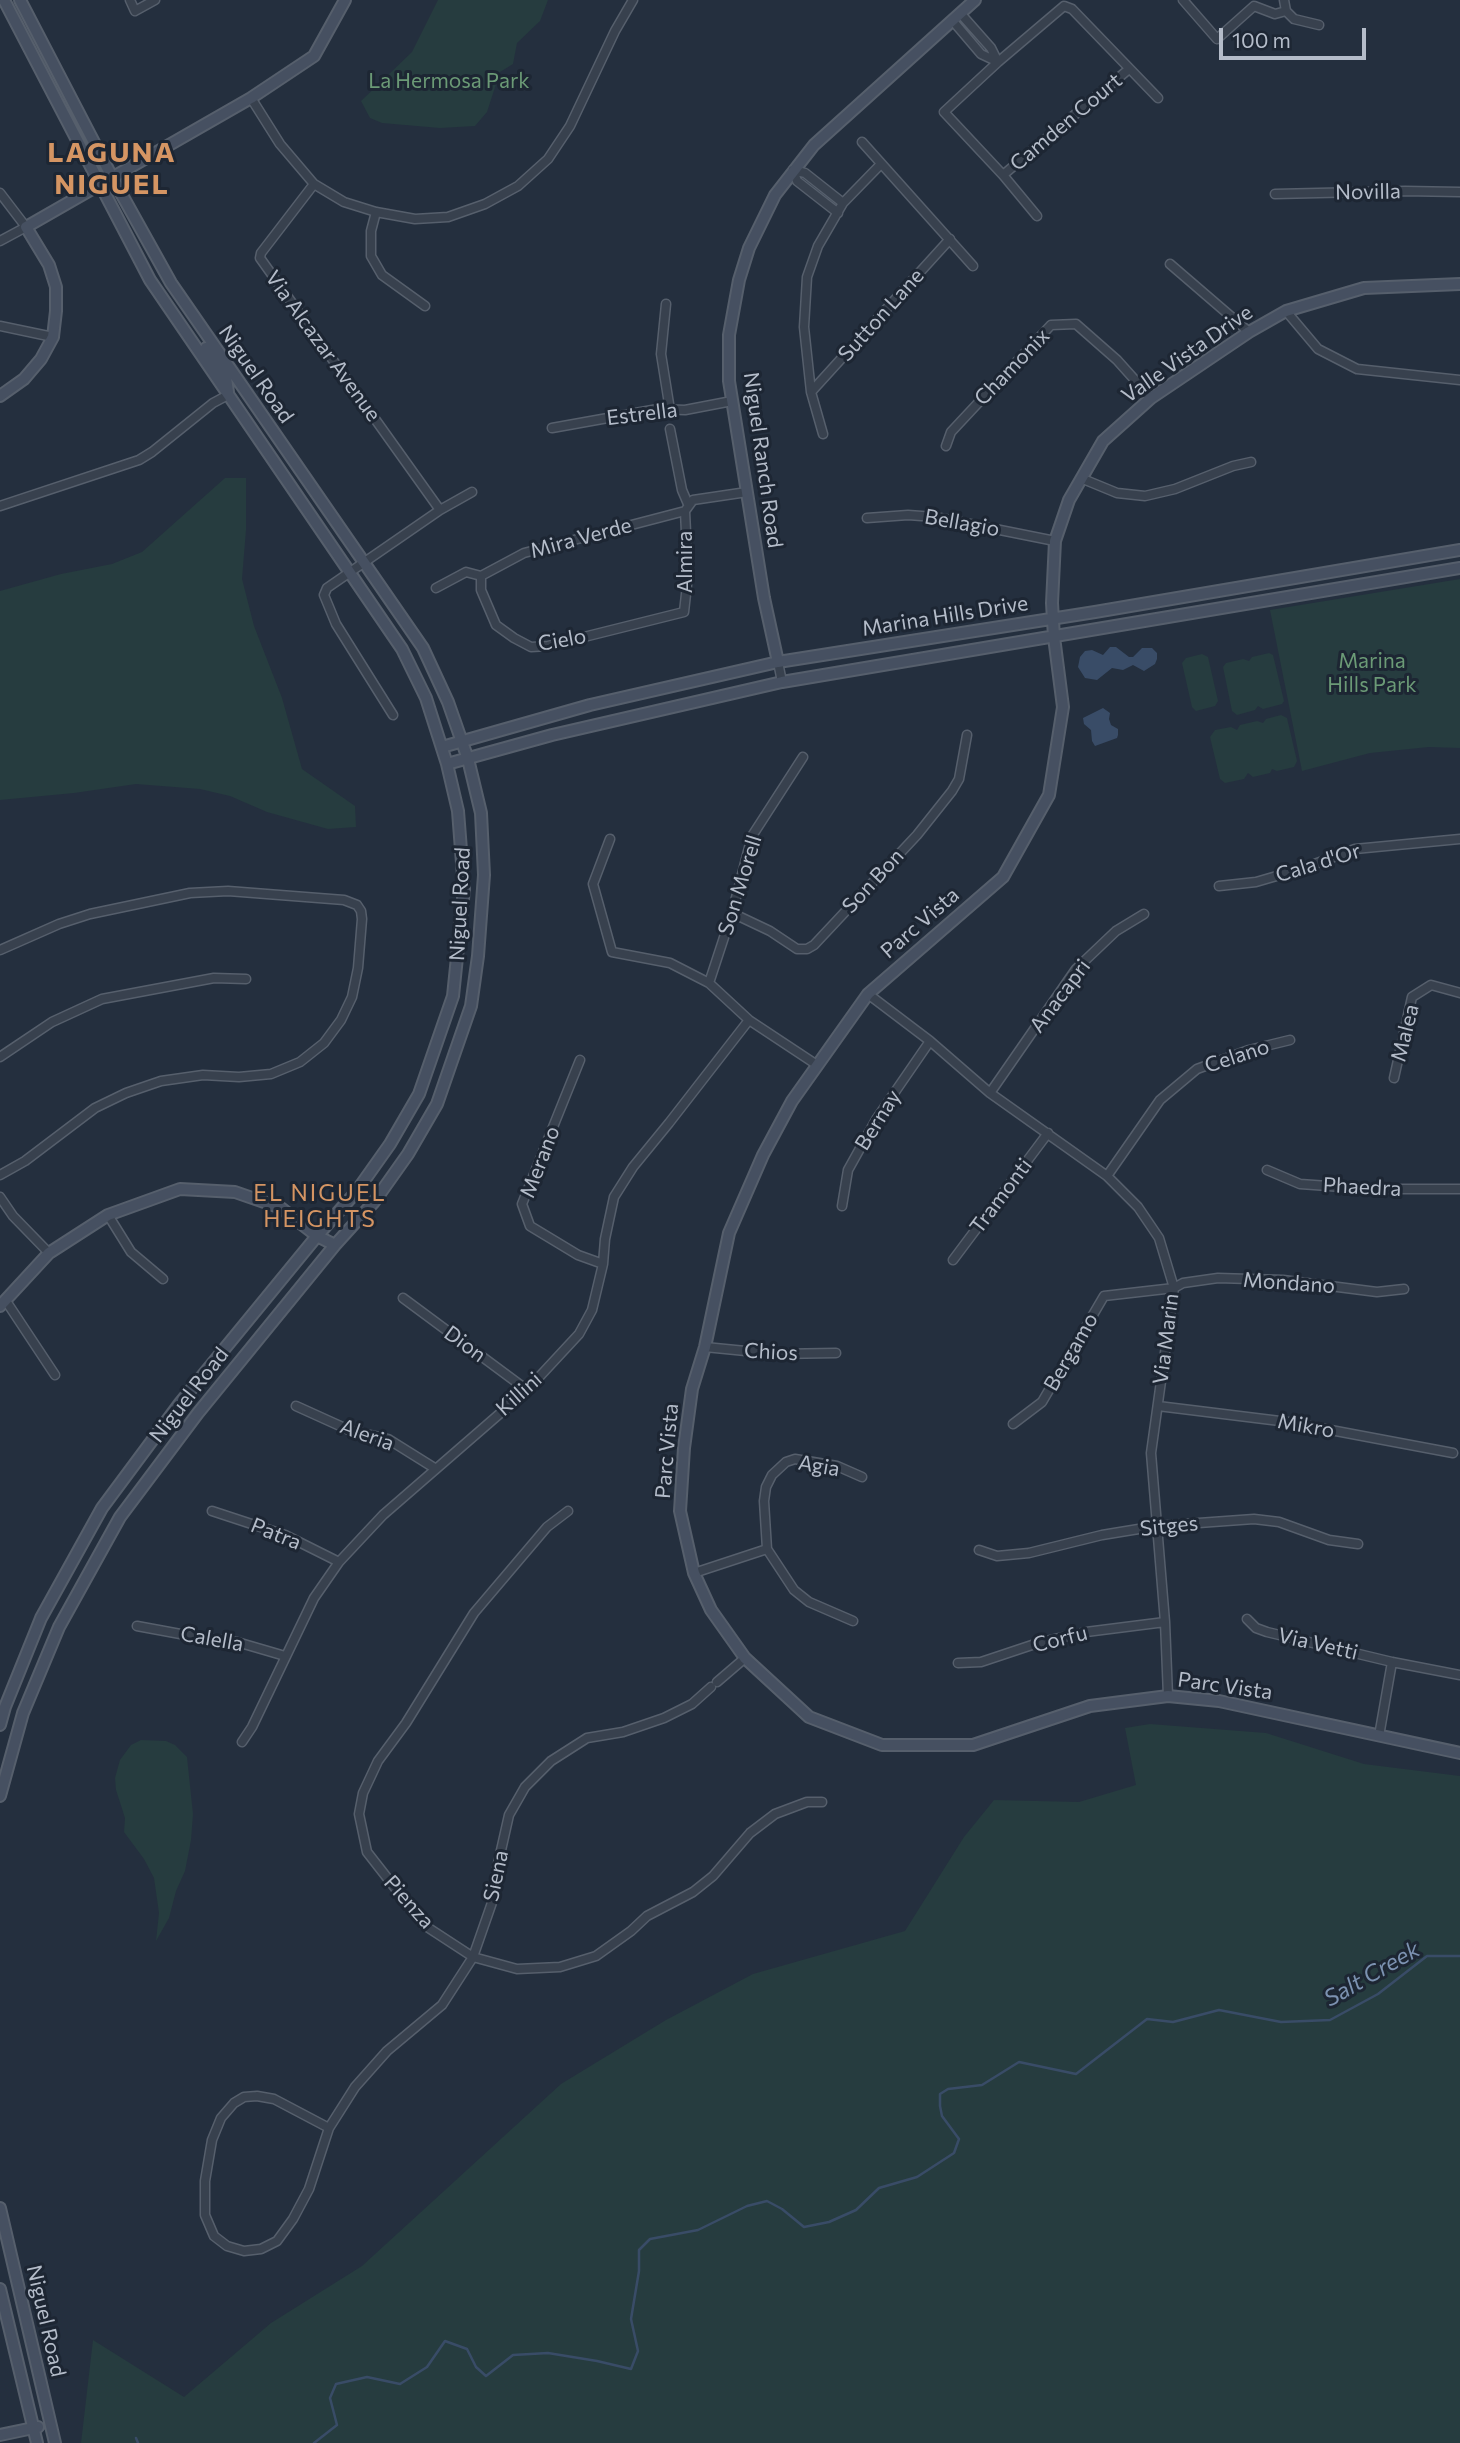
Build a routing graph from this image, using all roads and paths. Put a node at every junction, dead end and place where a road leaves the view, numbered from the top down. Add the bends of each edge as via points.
1 (4, 0) edge
2 (20, 0) edge
3 (130, 0) edge
4 (155, 0) edge
5 (345, 0) edge
6 (633, 0) edge
7 (975, 0) edge
8 (1182, 0) edge
9 (1284, 0) edge
10 (1257, 3) edge
11 (1286, 11) junction
12 (956, 17) junction
13 (1319, 25) dead end
14 (998, 62) junction
15 (1129, 69) junction
16 (251, 98) junction
17 (1158, 98) dead end
18 (862, 142) dead end
19 (881, 164) junction
20 (793, 170) junction
21 (1003, 175) junction
22 (112, 177) junction
23 (314, 184) junction
24 (99, 185) junction
25 (1460, 192) edge
26 (0, 193) edge
27 (1275, 194) dead end
28 (843, 203) junction
29 (376, 212) junction
30 (838, 213) junction
31 (1037, 216) dead end
32 (26, 227) junction
33 (950, 239) junction
34 (0, 241) edge
35 (1170, 264) dead end
36 (974, 266) dead end
37 (1460, 284) edge
38 (666, 304) dead end
39 (425, 306) dead end
40 (1286, 311) junction
41 (0, 326) edge
42 (1250, 332) junction
43 (206, 335) junction
44 (52, 337) junction
45 (1460, 380) edge
46 (811, 392) junction
47 (228, 395) junction
48 (0, 396) edge
49 (1151, 398) junction
50 (732, 401) junction
51 (670, 410) junction
52 (552, 428) dead end
53 (670, 429) dead end
54 (823, 434) dead end
55 (280, 443) junction
56 (946, 446) dead end
57 (1251, 462) dead end
58 (1083, 479) junction
59 (472, 492) dead end
60 (747, 492) junction
61 (0, 506) edge
62 (686, 508) junction
63 (440, 510) junction
64 (867, 517) dead end
65 (1055, 541) junction
66 (1460, 550) edge
67 (365, 564) junction
68 (1460, 568) edge
69 (351, 574) junction
70 (481, 576) junction
71 (436, 588) dead end
72 (684, 612) joint
73 (1053, 618) junction
74 (1054, 637) junction
75 (778, 662) junction
76 (782, 682) junction
77 (393, 715) dead end
78 (967, 735) dead end
79 (462, 740) junction
80 (442, 747) junction
81 (803, 757) dead end
82 (468, 759) junction
83 (447, 764) junction
84 (610, 839) dead end
85 (1460, 839) edge
86 (1219, 886) dead end
87 (732, 913) junction
88 (1144, 914) dead end
89 (0, 950) edge
90 (246, 979) dead end
91 (709, 983) junction
92 (1460, 993) edge
93 (868, 994) junction
94 (749, 1020) junction
95 (1290, 1040) dead end
96 (930, 1041) junction
97 (0, 1058) edge
98 (580, 1060) dead end
99 (817, 1065) junction
100 (1394, 1078) dead end
101 (990, 1093) junction
102 (1048, 1133) junction
103 (1267, 1170) dead end
104 (0, 1175) edge
105 (1107, 1176) junction
106 (1460, 1189) edge
107 (0, 1197) edge
108 (842, 1206) dead end
109 (108, 1215) junction
110 (317, 1236) junction
111 (335, 1245) junction
112 (49, 1253) junction
113 (953, 1260) dead end
114 (603, 1264) junction
115 (163, 1279) dead end
116 (1174, 1288) junction
117 (1404, 1289) dead end
118 (402, 1298) dead end
119 (3, 1304) edge
120 (579, 1334) junction
121 (584, 1343) dead end
122 (705, 1347) junction
123 (836, 1353) dead end
124 (55, 1375) dead end
125 (527, 1390) junction
126 (296, 1406) dead end
127 (1158, 1406) junction
128 (1013, 1424) dead end
129 (1453, 1453) dead end
130 (436, 1469) junction
131 (862, 1477) dead end
132 (212, 1511) dead end
133 (568, 1511) dead end
134 (1157, 1526) junction
135 (1359, 1544) dead end
136 (767, 1549) junction
137 (979, 1550) dead end
138 (339, 1562) junction
139 (694, 1573) junction
140 (1247, 1619) dead end
141 (853, 1620) dead end
142 (1165, 1622) junction
143 (137, 1626) dead end
144 (285, 1656) junction
145 (745, 1658) junction
146 (1392, 1662) junction
147 (958, 1663) dead end
148 (1460, 1675) edge
149 (1168, 1696) junction
150 (0, 1725) edge
151 (1379, 1736) junction
152 (242, 1742) dead end
153 (1460, 1753) edge
154 (0, 1796) edge
155 (822, 1802) dead end
156 (473, 1957) junction
157 (329, 2128) junction
158 (0, 2208) edge
159 (2, 2227) edge
160 (0, 2289) edge
161 (51, 2423) junction
162 (34, 2428) junction
163 (0, 2435) edge
164 (37, 2443) edge
165 (55, 2443) edge

1 - 24 street, Niguel Road
2 - 22 street, Niguel Road
3 - 4 street via 135,11
5 - 16 street via 314,56
6 - 29 street via 570,126 548,159 518,186 447,217 415,219
7 - 12 street, Niguel Ranch Road
8 - 10 street via 1217,39
9 - 11 street
10 - 11 street via 1275,14
11 - 13 street via 1294,19
12 - 14 street via 981,54
12 - 20 street, Niguel Ranch Road via 814,145
14 - 15 street, Camden Court via 1064,6
14 - 21 street, Camden Court via 944,112
15 - 17 street, Camden Court
15 - 21 street, Camden Court
16 - 22 street
16 - 23 street via 280,144
18 - 19 street
19 - 28 street, Sutton Lane
19 - 33 street
20 - 28 street via 805,173
20 - 30 street via 797,181
20 - 50 street, Niguel Ranch Road via 754,237 739,280 729,335
21 - 31 street, Camden Court
22 - 24 street
22 - 43 street, Niguel Road
23 - 29 street via 344,202
23 - 63 street, Via Alcazar Avenue via 260,258
24 - 32 street
24 - 47 street, Niguel Road via 150,280
25 - 27 street, Novilla
26 - 32 street
28 - 30 street, Sutton Lane
29 - 39 street via 371,256 382,275
30 - 46 street, Sutton Lane via 818,246 807,277 804,327
32 - 34 street
32 - 44 street via 49,265 55,288
33 - 36 street
33 - 46 street, Sutton Lane
35 - 42 street
37 - 40 street, Valle Vista Drive via 1364,288
38 - 51 street via 661,354
40 - 42 street, Valle Vista Drive
40 - 45 street via 1318,349 1357,369
41 - 44 street
42 - 49 street, Valle Vista Drive
43 - 47 street via 205,346 226,378
43 - 55 street, Niguel Road
44 - 48 street via 24,379
46 - 54 street, Sutton Lane
47 - 55 street via 239,397 268,437
47 - 61 street via 139,460
47 - 69 street, Niguel Road
49 - 56 street, Chamonix via 1076,324 1051,325 951,432
49 - 58 street, Valle Vista Drive via 1103,441
50 - 51 street, Estrella
50 - 60 street, Niguel Ranch Road
51 - 52 street, Estrella
53 - 62 street
55 - 67 street, Niguel Road
57 - 58 street via 1145,496 1117,494
58 - 65 street, Valle Vista Drive via 1069,500
59 - 63 street
60 - 62 street, Mira Verde via 699,499
60 - 75 street, Niguel Ranch Road
62 - 70 street, Mira Verde via 524,553
62 - 72 street, Almira
63 - 67 street
64 - 65 street, Bellagio via 935,517
65 - 73 street, Valle Vista Drive
66 - 73 street, Marina Hills Drive
67 - 69 street
67 - 79 street, Niguel Road via 423,648
68 - 74 street, Marina Hills Drive
69 - 77 street via 327,588 324,595 336,624
69 - 80 street, Niguel Road via 402,649 426,698
70 - 71 street, Mira Verde via 466,572
70 - 72 street, Cielo via 481,590 496,625 531,647
73 - 74 street, Valle Vista Drive
73 - 75 street, Marina Hills Drive
74 - 76 street, Marina Hills Drive
74 - 93 street, Parc Vista via 1063,707 1049,795 1003,877
75 - 76 street, Niguel Ranch Road
75 - 79 street, Marina Hills Drive
76 - 82 street, Marina Hills Drive
78 - 87 street, Son Bon via 953,791 814,945 797,949
79 - 80 street, Marina Hills Drive
79 - 82 street, Niguel Road
80 - 83 street, Niguel Road
81 - 87 street, Son Morell via 752,836
82 - 83 street, Marina Hills Drive
82 - 111 street, Niguel Road via 481,813 484,875 471,1006 437,1104 374,1202
83 - 110 street, Niguel Road via 458,811 464,889 453,996 419,1094 356,1192
84 - 91 street via 593,884 612,952 670,963
85 - 86 street, Cala d'Or via 1355,849 1256,882
87 - 91 street, Son Morell
88 - 101 street, Anacapri via 1116,931 1076,969
89 - 104 street via 90,914 190,893 229,891 344,900 357,905 362,919 352,997 324,1043 300,1062 271,1074 161,1081 126,1093 95,1108
90 - 97 street via 214,978 102,999 52,1022
91 - 94 street
92 - 100 street, Malea via 1431,985 1412,997
93 - 96 street, Via Marin
93 - 99 street, Parc Vista
94 - 99 street
94 - 114 street, Killini via 614,1197
95 - 105 street, Celano via 1197,1069 1160,1100
96 - 101 street, Via Marin
96 - 108 street, Bernay via 848,1170
98 - 114 street, Merano via 522,1204 530,1226 578,1255
99 - 122 street, Parc Vista via 763,1155 729,1233
101 - 102 street, Via Marin
102 - 105 street, Via Marin
102 - 113 street, Tramonti
103 - 106 street, Phaedra via 1300,1184
105 - 116 street, Via Marin via 1138,1207 1159,1238
107 - 112 street
109 - 110 street via 180,1189 235,1192 281,1208
109 - 112 street
109 - 115 street via 131,1252
110 - 111 street
110 - 150 street, Niguel Road via 180,1403 102,1508 41,1618
111 - 154 street, Niguel Road via 120,1517 59,1627 23,1713
112 - 119 street
114 - 120 street, Killini via 592,1310
116 - 117 street, Mondano via 1218,1278 1283,1280 1377,1292
116 - 127 street, Via Marin
116 - 128 street, Bergamo via 1104,1296 1042,1402
118 - 125 street, Dion
119 - 124 street
120 - 121 street
120 - 125 street, Killini
122 - 123 street, Chios via 776,1354
122 - 139 street, Parc Vista via 692,1389 680,1511
125 - 130 street, Killini
126 - 130 street, Aleria via 349,1430 388,1439
127 - 129 street, Mikro via 1288,1422
127 - 134 street, Via Marin via 1151,1453
130 - 138 street, Killini
131 - 136 street, Agia via 819,1462 786,1462 766,1487
132 - 138 street, Patra via 285,1535
133 - 156 street, Pienza via 547,1527 474,1613 378,1761 363,1793 359,1814 367,1852 424,1925
134 - 135 street, Sitges via 1254,1519 1279,1522 1329,1541
134 - 137 street, Sitges via 1029,1553 997,1556
134 - 142 street, Via Marin
136 - 139 street
136 - 141 street, Agia via 794,1590
138 - 144 street, Killini via 314,1598
139 - 145 street, Parc Vista via 711,1610
140 - 146 street, Via Vetti via 1267,1632
142 - 147 street, Corfu via 1086,1632 981,1662
142 - 149 street, Via Marin
143 - 144 street, Calella via 237,1642
144 - 152 street, Killini
145 - 149 street, Parc Vista via 810,1717 882,1745 973,1745 1090,1706
145 - 156 street, Siena via 692,1704 624,1732 587,1738 551,1761 526,1787 509,1815 495,1894
146 - 148 street, Via Vetti
146 - 151 street
149 - 151 street, Parc Vista via 1219,1701
151 - 153 street, Parc Vista
155 - 156 street, Pienza via 807,1802 775,1814 750,1833 713,1877 647,1916 596,1956 560,1967 517,1969
156 - 157 street, Siena via 442,2005 387,2051 355,2087
157 - 157 street, Siena via 274,2099 244,2097 234,2103 221,2118 212,2140 205,2181 205,2215 214,2236 227,2246 244,2250 261,2249 277,2241 309,2189
158 - 159 street, Niguel Road
159 - 161 street, Niguel Road
160 - 162 street, Niguel Road
161 - 162 street
161 - 165 street, Niguel Road
162 - 163 street
162 - 164 street, Niguel Road

